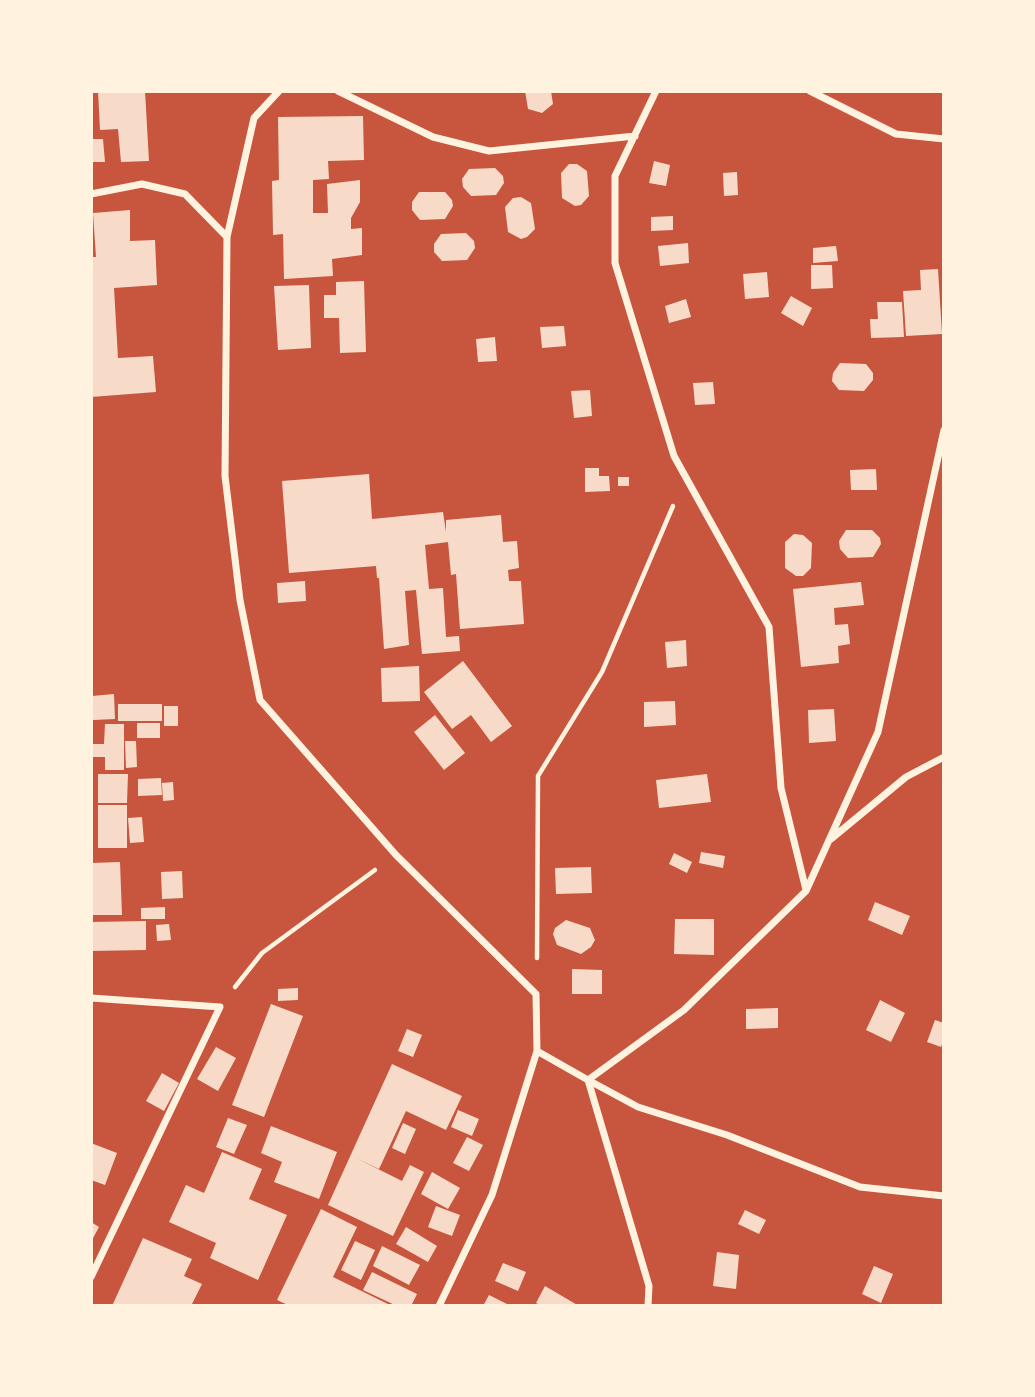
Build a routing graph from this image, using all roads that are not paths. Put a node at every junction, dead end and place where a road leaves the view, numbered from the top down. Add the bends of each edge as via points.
1 (279, 91) edge
2 (338, 91) edge
3 (656, 91) edge
4 (810, 91) edge
5 (635, 136) junction
6 (944, 139) edge
7 (91, 194) edge
8 (227, 237) junction
9 (944, 429) edge
10 (944, 757) edge
11 (828, 842) junction
12 (806, 891) junction
13 (91, 998) edge
14 (537, 1051) junction
15 (588, 1080) junction
16 (944, 1196) edge
17 (91, 1278) edge
18 (439, 1306) edge
19 (648, 1306) edge

1 - 8 street via 254,118
2 - 5 street via 433,137 489,151
3 - 5 street
4 - 6 street via 896,134
5 - 12 street via 615,176 615,263 674,456 769,627 781,788
7 - 8 street via 142,184 186,194
8 - 14 street via 225,476 240,600 260,700 396,855 536,994
9 - 11 street via 878,732
10 - 11 street via 906,777
11 - 12 street
12 - 15 street via 684,1010
13 - 17 street via 220,1007
14 - 15 street
14 - 18 street via 492,1195
15 - 16 street via 638,1107 727,1135 860,1187
15 - 19 street via 649,1286

